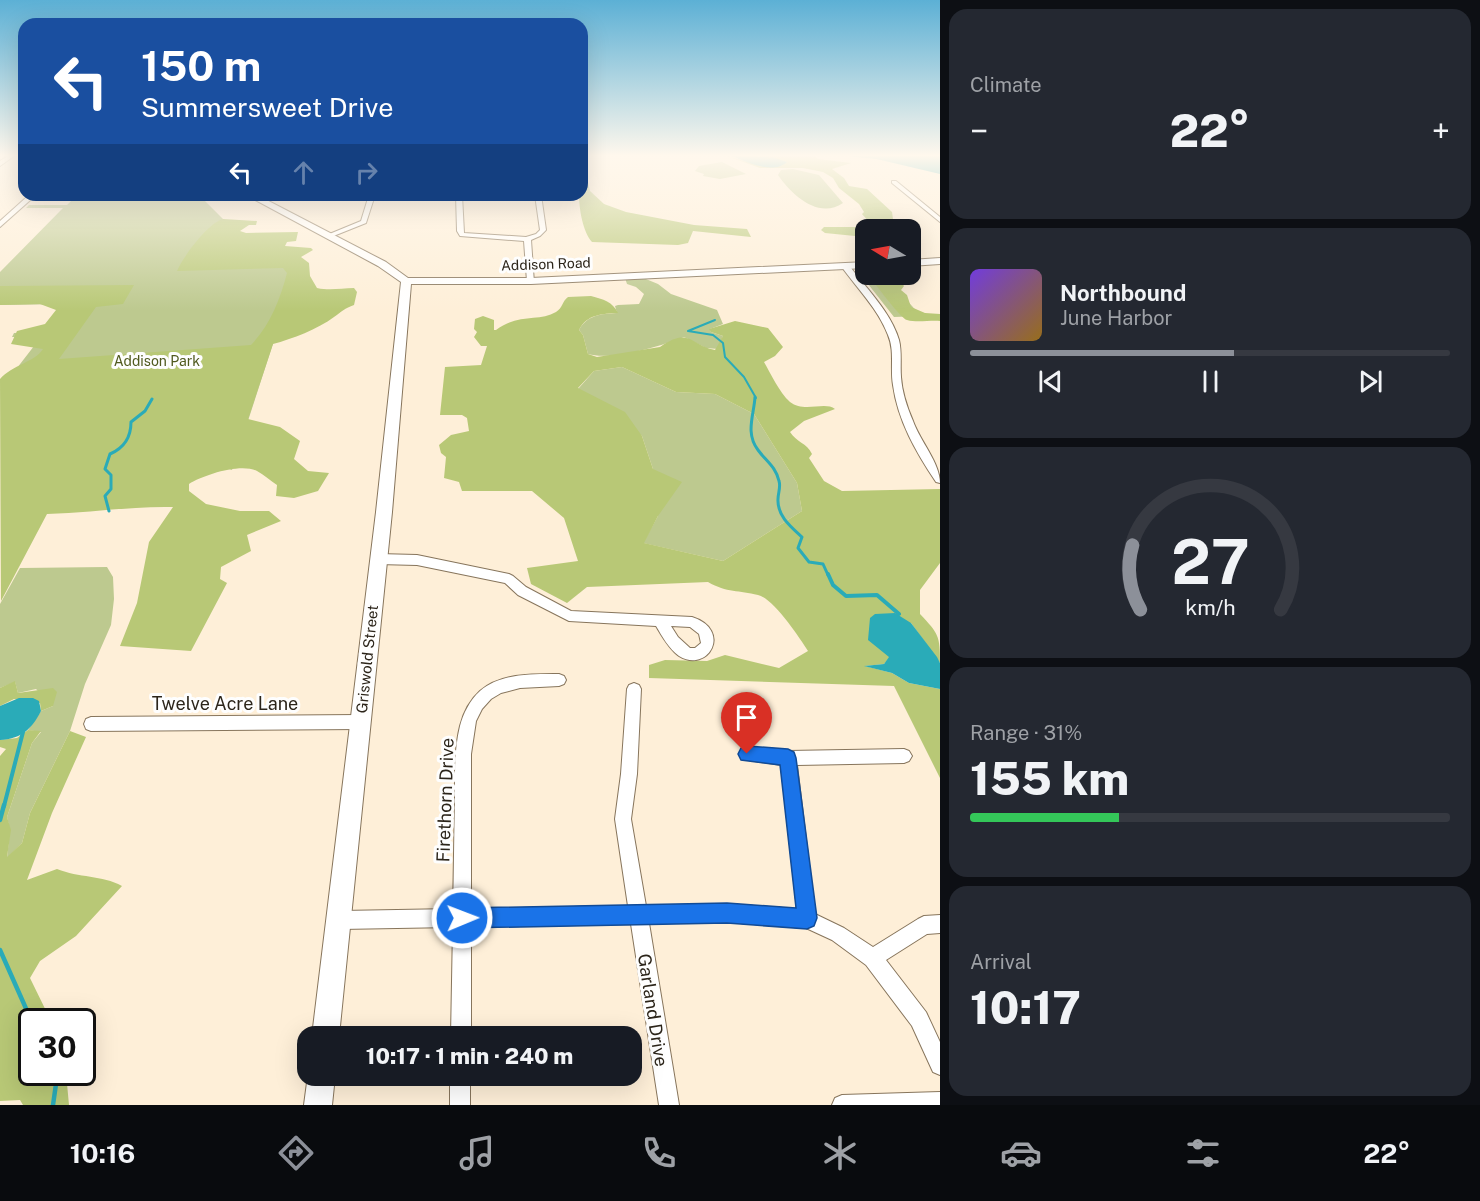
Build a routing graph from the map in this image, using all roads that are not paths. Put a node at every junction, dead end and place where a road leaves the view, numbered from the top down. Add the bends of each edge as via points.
1 (6, 208) dead end
2 (18, 208) joint
3 (274, 208) edge
4 (368, 208) edge
5 (459, 208) edge
6 (540, 208) edge
7 (925, 208) edge
8 (940, 220) edge
9 (0, 225) edge
10 (329, 236) junction
11 (527, 239) junction
12 (940, 261) edge
13 (921, 262) edge
14 (845, 266) junction
15 (855, 266) edge
16 (406, 281) junction
17 (531, 281) junction
18 (940, 479) edge
19 (378, 559) junction
20 (660, 620) dead end
21 (559, 680) dead end
22 (634, 689) dead end
23 (360, 722) junction
24 (91, 724) dead end
25 (747, 754) dead end
26 (904, 756) dead end
27 (788, 758) junction
28 (637, 915) junction
29 (462, 918) junction
30 (807, 918) junction
31 (341, 920) junction
32 (940, 924) edge
33 (873, 958) junction
34 (327, 1026) edge
35 (461, 1026) edge
36 (940, 1065) edge
37 (320, 1086) edge
38 (460, 1086) edge
39 (940, 1102) edge
40 (318, 1105) edge
41 (460, 1105) edge
42 (669, 1105) edge
43 (842, 1105) edge

1 - 2 street
2 - 9 street
3 - 10 main road
4 - 10 street via 364,222
5 - 11 street via 462,235
6 - 11 street via 543,230
7 - 8 street
10 - 16 main road
11 - 17 street
12 - 13 main road
14 - 15 main road, Addison Road
14 - 17 main road, Addison Road
14 - 18 street via 893,334 897,384 905,413
16 - 17 main road, Addison Road
16 - 19 main road, Griswold Street
19 - 20 street via 417,560 509,579 522,591 569,616
19 - 23 main road, Griswold Street
21 - 29 street, Firethorn Drive via 513,681 498,687 480,699 469,717 463,754
22 - 28 street, Garland Drive via 623,819
23 - 24 street, Twelve Acre Lane
23 - 31 main road, Griswold Street
25 - 27 street
26 - 27 street
27 - 30 street
28 - 29 street
28 - 30 street via 727,913
28 - 42 street, Garland Drive
29 - 31 street
29 - 35 street, Firethorn Drive
30 - 33 street
31 - 34 main road, Griswold Street
32 - 33 street via 924,925
33 - 36 street via 919,1019
37 - 40 main road
38 - 41 street
39 - 43 street

